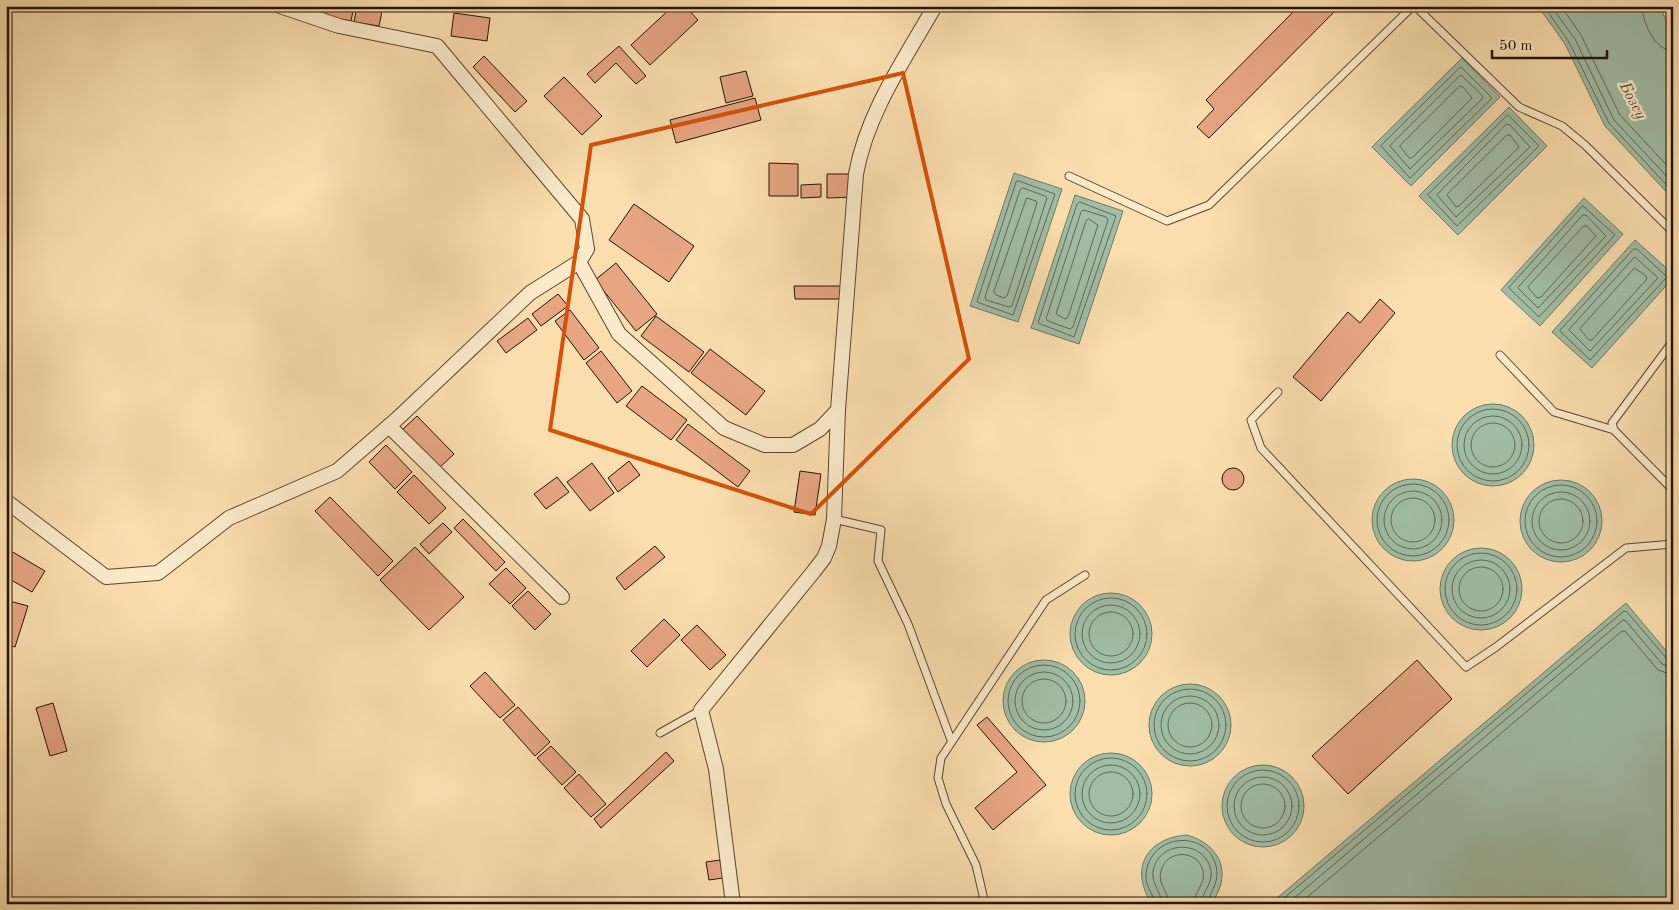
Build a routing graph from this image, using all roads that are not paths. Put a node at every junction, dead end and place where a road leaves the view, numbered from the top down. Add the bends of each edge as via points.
1 (280, 6) edge
2 (935, 6) edge
3 (1414, 6) edge
4 (1070, 176) dead end
5 (1673, 232) edge
6 (579, 262) junction
7 (1673, 341) edge
8 (1500, 355) dead end
9 (1278, 392) dead end
10 (838, 410) junction
11 (389, 426) junction
12 (1614, 430) junction
13 (1673, 490) edge
14 (6, 501) edge
15 (834, 519) junction
16 (1673, 544) edge
17 (1084, 575) dead end
18 (562, 597) dead end
19 (702, 710) junction
20 (660, 733) dead end
21 (951, 740) junction
22 (733, 904) edge
23 (985, 904) edge

1 - 6 street via 339,26 437,46 582,219 587,249
2 - 10 street via 884,96 860,151
3 - 4 lane via 1209,205 1167,221
3 - 5 lane via 1520,107 1562,126 1585,146
6 - 10 street via 619,334 724,428 765,446 793,445 820,429
6 - 11 street via 530,293
7 - 12 lane via 1612,423
8 - 12 lane via 1554,412
9 - 16 lane via 1251,420 1261,448 1466,667 1626,548
10 - 15 street
11 - 14 street via 337,471 229,518 158,573 106,576
11 - 18 street
12 - 13 lane
15 - 19 street via 824,558
15 - 21 lane via 881,530 878,561 908,624
17 - 21 lane via 1046,600
19 - 20 lane
19 - 22 street via 716,769
21 - 23 lane via 941,758 938,778 946,804 976,865

